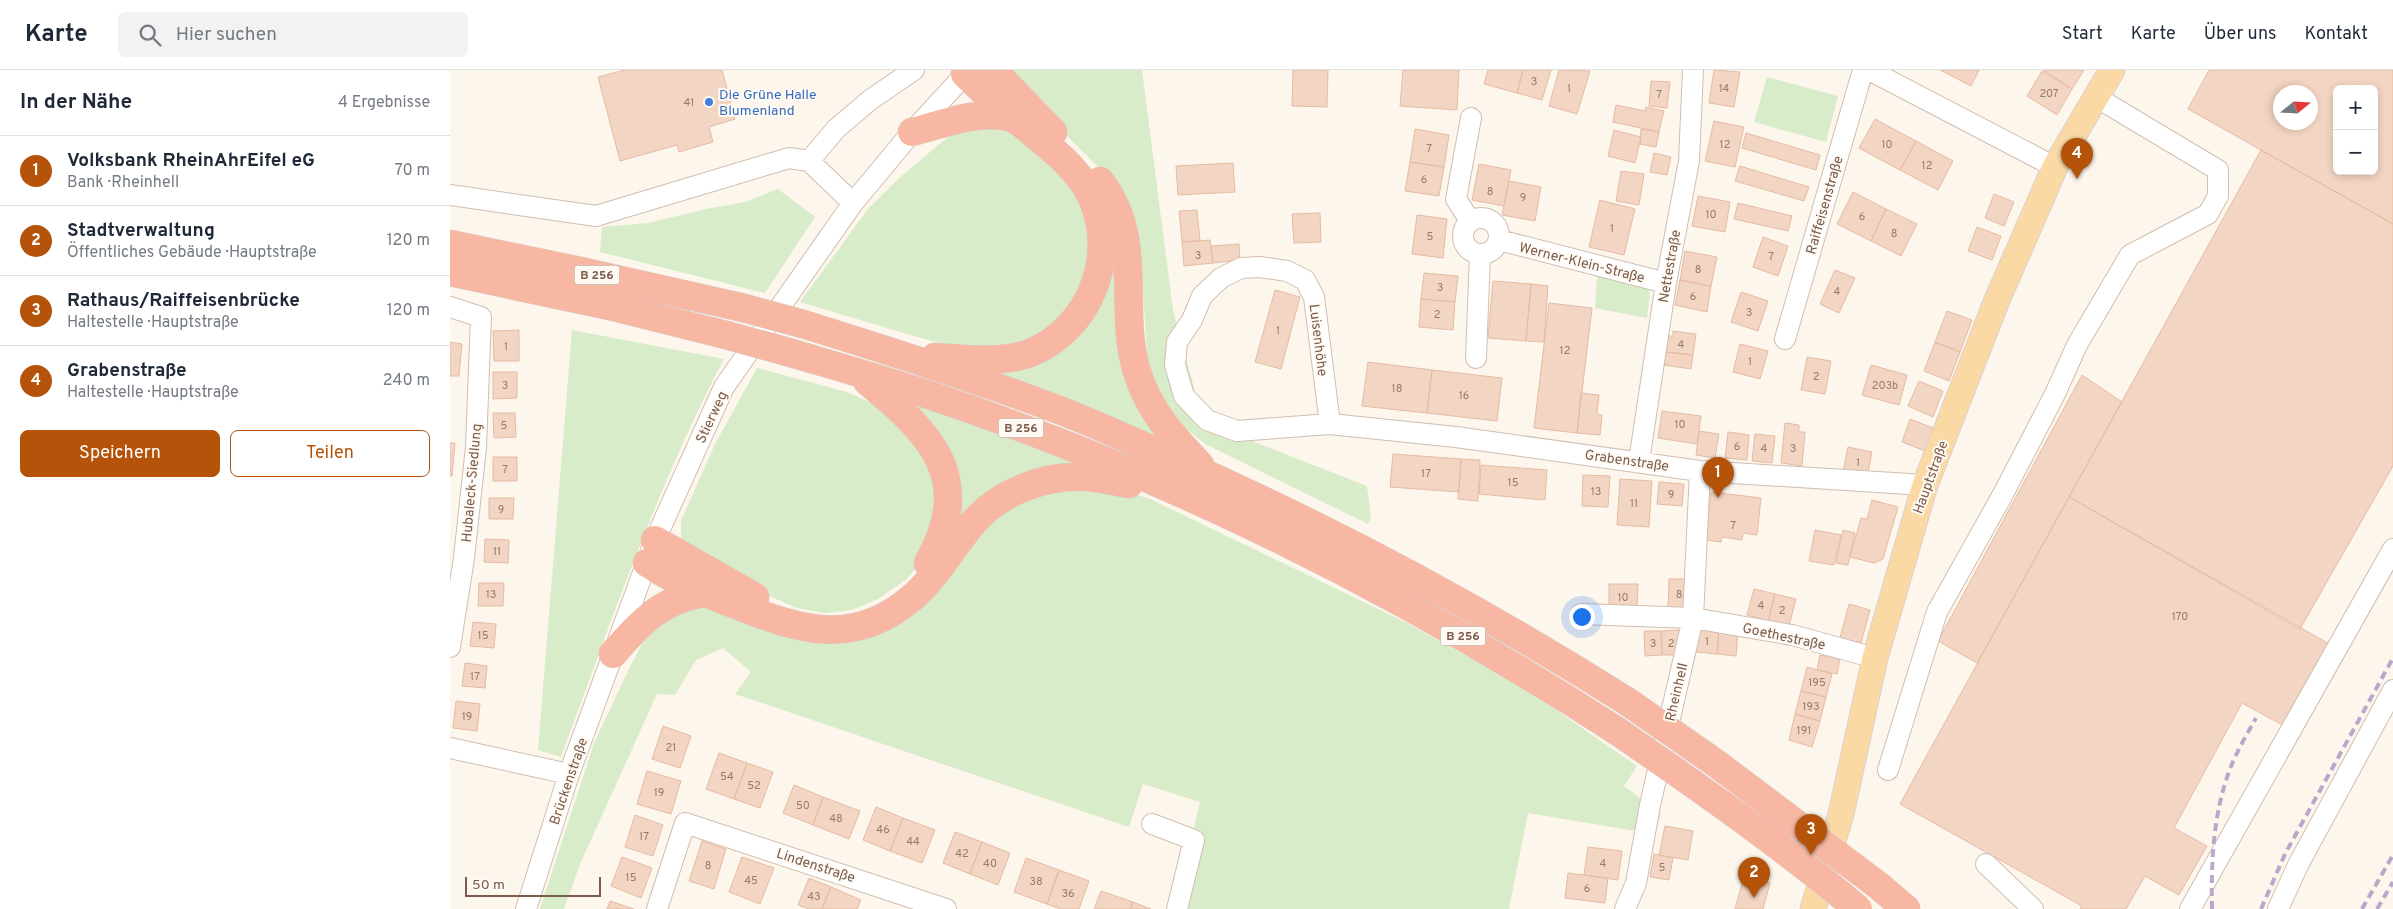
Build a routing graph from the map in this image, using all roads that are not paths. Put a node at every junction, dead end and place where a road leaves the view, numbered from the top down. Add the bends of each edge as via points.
1 (914, 70) edge
2 (993, 70) edge
3 (1693, 70) edge
4 (1863, 70) edge
5 (1869, 70) edge
6 (2112, 70) edge
7 (967, 72) edge
8 (2096, 97) junction
9 (1011, 117) junction
10 (1471, 118) dead end
11 (912, 132) junction
12 (809, 161) junction
13 (2055, 167) junction
14 (450, 195) edge
15 (853, 203) junction
16 (1470, 221) junction
17 (1499, 240) junction
18 (450, 244) edge
19 (1480, 254) junction
20 (450, 272) edge
21 (1666, 283) junction
22 (450, 307) edge
23 (1785, 339) dead end
24 (906, 356) junction
25 (1476, 358) dead end
26 (858, 373) junction
27 (1330, 424) junction
28 (1639, 461) junction
29 (1700, 471) junction
30 (1210, 475) junction
31 (1925, 485) junction
32 (1180, 493) junction
33 (2393, 549) edge
34 (651, 552) junction
35 (705, 593) junction
36 (1581, 614) dead end
37 (1693, 618) junction
38 (450, 647) edge
39 (613, 654) junction
40 (1875, 658) junction
41 (2393, 690) edge
42 (450, 748) edge
43 (1888, 770) dead end
44 (569, 774) junction
45 (1152, 824) dead end
46 (1986, 864) dead end
47 (526, 909) edge
48 (657, 909) edge
49 (946, 909) edge
50 (1177, 909) edge
51 (1625, 909) edge
52 (1813, 909) edge
53 (1858, 909) edge
54 (1906, 909) edge
55 (2033, 909) edge
56 (2190, 909) edge
57 (2278, 909) edge

1 - 12 street via 870,100 836,129
2 - 30 highway via 1093,173 1115,206 1123,226 1129,258 1131,336 1139,379 1169,433
3 - 21 street, Nettestraße via 1688,161
4 - 23 street, Raiffeisenstraße
5 - 13 street
6 - 8 main road, Hauptstraße
7 - 9 highway
7 - 11 street, Stierweg
8 - 13 main road, Hauptstraße
8 - 43 street via 2218,170 2218,196 2208,214 2130,255 2077,345 2002,496 1937,612
9 - 11 highway via 974,116
9 - 24 highway via 1059,155 1081,178 1092,196 1102,232 1102,251 1094,288 1080,312 1059,336 1029,353 994,360
10 - 16 street via 1456,199
11 - 15 street, Stierweg
12 - 14 street via 789,158 596,216
12 - 15 street
13 - 31 main road, Hauptstraße via 1997,300
15 - 34 street, Stierweg via 724,387
16 - 17 street via 1489,219 1498,228
16 - 19 street via 1463,231 1463,238 1468,249
17 - 19 street via 1492,251
17 - 21 street, Werner-Klein-Straße
18 - 24 highway, B 256, bridge via 744,308
19 - 25 street
20 - 26 highway, B 256, bridge via 610,306
21 - 28 street, Nettestraße
22 - 38 street, Hubaleck-Siedlung via 481,317 476,447
24 - 30 highway, B 256 via 1060,410
26 - 32 highway, B 256 via 977,412
26 - 34 highway via 912,419 927,437 936,452 947,488 947,514 936,548 927,565 894,598 871,610 849,616 826,619 801,616
27 - 27 street, Luisenhöhe via 1237,431 1207,420 1184,396 1175,366 1177,342 1192,320 1202,296 1221,278 1241,268 1260,267 1287,272 1305,280 1314,297
27 - 28 street, Grabenstraße
28 - 29 street, Grabenstraße
29 - 31 street, Grabenstraße
29 - 37 street, Rheinhell
30 - 54 highway, B 256, bridge via 1315,525 1466,604 1628,702 1822,842
31 - 40 main road, Hauptstraße
32 - 35 highway via 1087,477 1067,477 1025,487 1006,496 974,522 913,597 878,620 842,630 787,625
32 - 53 highway, B 256, bridge via 1304,550 1482,646 1618,731 1730,809 1806,865
33 - 56 street
34 - 35 highway via 671,578
34 - 39 street, Stierweg
35 - 39 highway via 687,595 656,609
36 - 37 street, Goethestraße
37 - 40 street, Goethestraße via 1792,635
37 - 51 street, Rheinhell via 1650,805 1636,883
39 - 44 street, Brückenstraße
40 - 52 main road, Hauptstraße via 1841,814
41 - 57 street via 2298,865
42 - 44 street
44 - 47 street, Brückenstraße
45 - 50 street via 1194,840
46 - 55 street
48 - 49 street, Lindenstraße via 685,823

